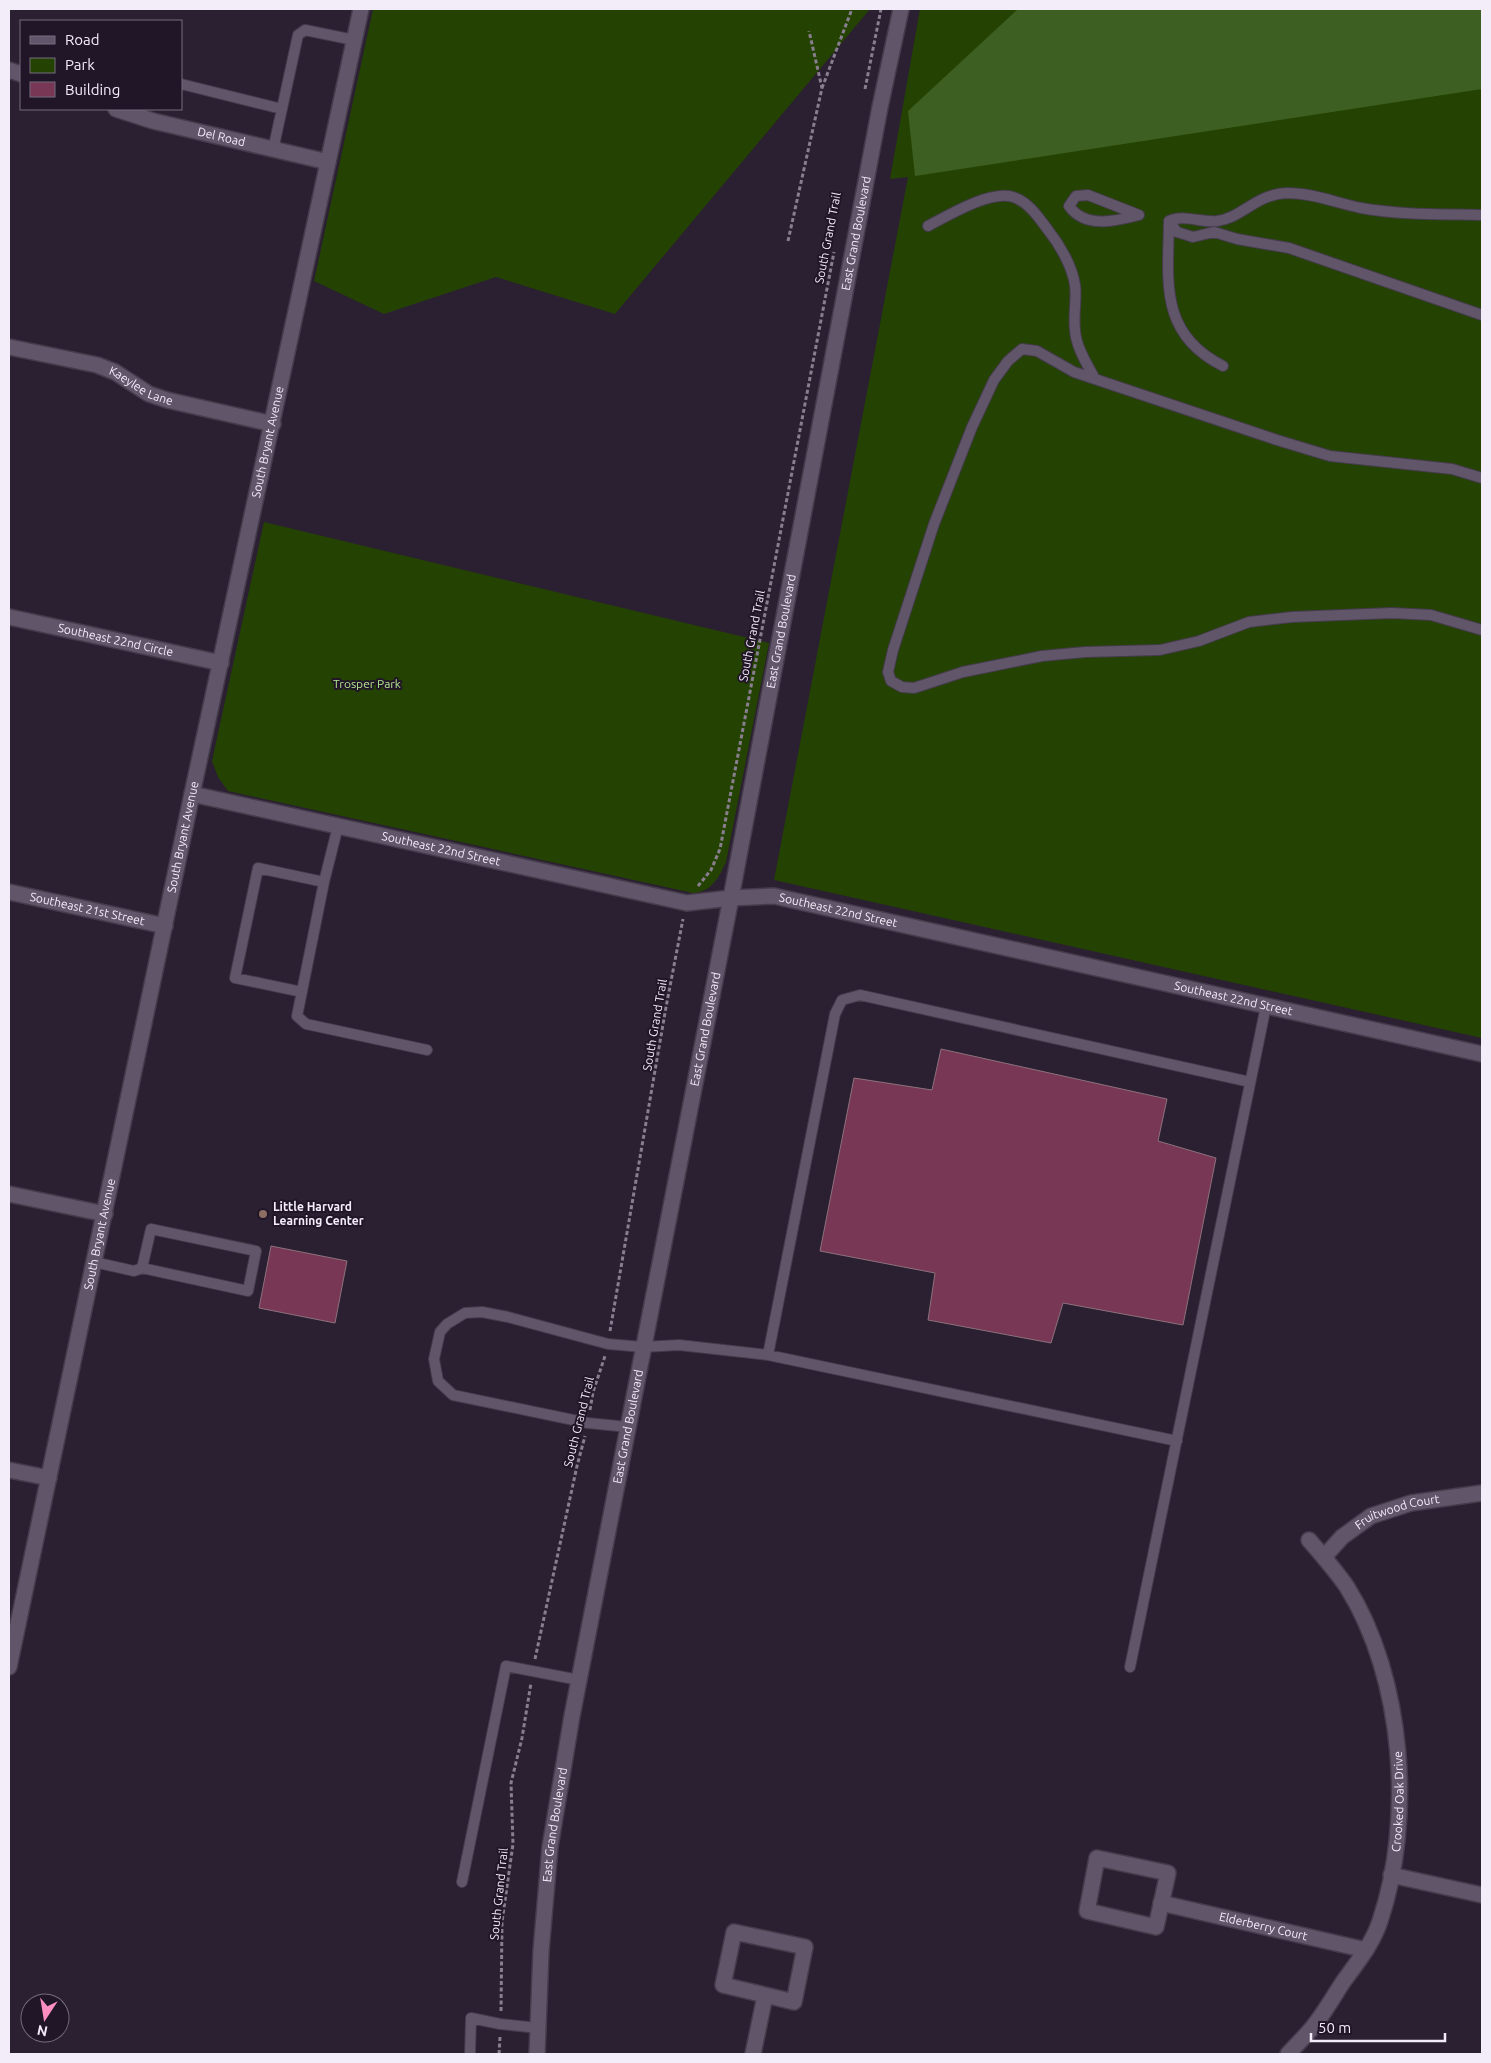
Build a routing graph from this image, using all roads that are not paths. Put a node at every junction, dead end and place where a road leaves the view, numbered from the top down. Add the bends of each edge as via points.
1 (361, 9) edge
2 (902, 9) edge
3 (354, 40) junction
4 (182, 84) edge
5 (282, 109) junction
6 (122, 110) edge
7 (148, 114) edge
8 (273, 150) junction
9 (328, 162) junction
10 (1139, 215) joint
11 (1482, 215) edge
12 (1169, 221) junction
13 (928, 226) dead end
14 (1482, 315) edge
15 (9, 347) edge
16 (1223, 366) dead end
17 (1095, 379) junction
18 (273, 424) junction
19 (1482, 478) edge
20 (9, 617) edge
21 (1482, 630) edge
22 (221, 663) junction
23 (192, 794) junction
24 (338, 826) junction
25 (324, 882) junction
26 (9, 892) edge
27 (731, 898) junction
28 (165, 926) junction
29 (302, 992) junction
30 (1266, 1006) junction
31 (427, 1050) dead end
32 (1482, 1054) edge
33 (1250, 1082) junction
34 (9, 1194) edge
35 (105, 1214) junction
36 (94, 1262) junction
37 (142, 1268) junction
38 (644, 1347) junction
39 (768, 1355) junction
40 (628, 1427) junction
41 (1177, 1441) junction
42 (9, 1470) edge
43 (49, 1478) junction
44 (1482, 1493) edge
45 (1309, 1540) dead end
46 (1324, 1557) junction
47 (9, 1667) edge
48 (1130, 1667) dead end
49 (579, 1680) junction
50 (1391, 1875) junction
51 (462, 1882) dead end
52 (1482, 1895) edge
53 (1161, 1903) junction
54 (1366, 1950) junction
55 (765, 1996) junction
56 (538, 2028) junction
57 (470, 2054) edge
58 (537, 2054) edge
59 (753, 2054) edge
60 (1288, 2054) edge

1 - 3 street, South Bryant Avenue
2 - 27 street, East Grand Boulevard via 880,107
3 - 5 lane via 305,30 298,35
3 - 9 street, South Bryant Avenue
4 - 5 lane
5 - 8 lane
6 - 7 street, Del Road
7 - 8 street, Del Road
8 - 9 street, Del Road
9 - 18 street, South Bryant Avenue
10 - 10 lane via 1112,222 1088,220 1074,213 1069,206 1076,196 1088,195
11 - 12 lane via 1386,211 1286,193 1263,197 1233,216 1218,221 1180,218
12 - 14 lane via 1177,232 1194,237 1214,232 1289,248
12 - 16 lane via 1169,292 1174,316 1188,341 1204,356
13 - 17 lane via 975,202 993,197 1013,197 1032,209 1052,234 1068,263 1074,284 1075,332 1082,355
15 - 18 street, Kaeylee Lane via 97,365 115,372 149,394
17 - 19 lane via 1330,456 1452,469
17 - 21 lane via 1074,372 1037,351 1022,349 994,380 972,427 921,563 893,650 888,672 891,681 902,687 914,688 963,672 1042,656 1160,650 1200,641 1249,622 1292,617 1392,613 1431,615
18 - 22 street, South Bryant Avenue
20 - 22 street, Southeast 22nd Circle
22 - 23 street, South Bryant Avenue
23 - 24 street, Southeast 22nd Street
23 - 28 street, South Bryant Avenue
24 - 25 lane
24 - 27 street, Southeast 22nd Street via 687,903
25 - 29 lane
25 - 29 lane via 258,868 235,978
26 - 28 street, Southeast 21st Street
27 - 30 street, Southeast 22nd Street via 774,896
27 - 38 street, East Grand Boulevard
28 - 35 street, South Bryant Avenue
29 - 31 lane via 298,1016 306,1024
30 - 32 street, Southeast 22nd Street
30 - 33 lane
33 - 39 lane via 860,995 842,1000 834,1014
33 - 41 lane
34 - 35 street
35 - 36 street, South Bryant Avenue
36 - 37 lane via 134,1271
36 - 43 street, South Bryant Avenue
37 - 37 lane via 248,1291 256,1251 151,1228
38 - 39 lane via 679,1345
38 - 40 street, East Grand Boulevard
38 - 40 lane via 608,1344 482,1312 465,1313 447,1324 440,1332 434,1359 438,1380 454,1395 588,1423
39 - 41 lane
40 - 49 street, East Grand Boulevard
41 - 48 lane
42 - 43 street
43 - 47 street, South Bryant Avenue
44 - 46 street, Fruitwood Court via 1411,1503 1370,1516
45 - 46 street, Crooked Oak Drive
46 - 50 street, Crooked Oak Drive via 1347,1587 1368,1628 1393,1709 1399,1810
49 - 51 lane via 506,1666
49 - 56 street, East Grand Boulevard via 550,1847
50 - 52 street
50 - 54 street, Crooked Oak Drive via 1380,1922
53 - 53 street via 1168,1873 1097,1858 1087,1911 1156,1927
53 - 54 street, Elderberry Court
54 - 60 street, Crooked Oak Drive via 1316,2024
55 - 55 street via 723,1986 734,1932 805,1947 794,2002
55 - 59 street
56 - 57 lane via 471,2018
56 - 58 street, East Grand Boulevard

